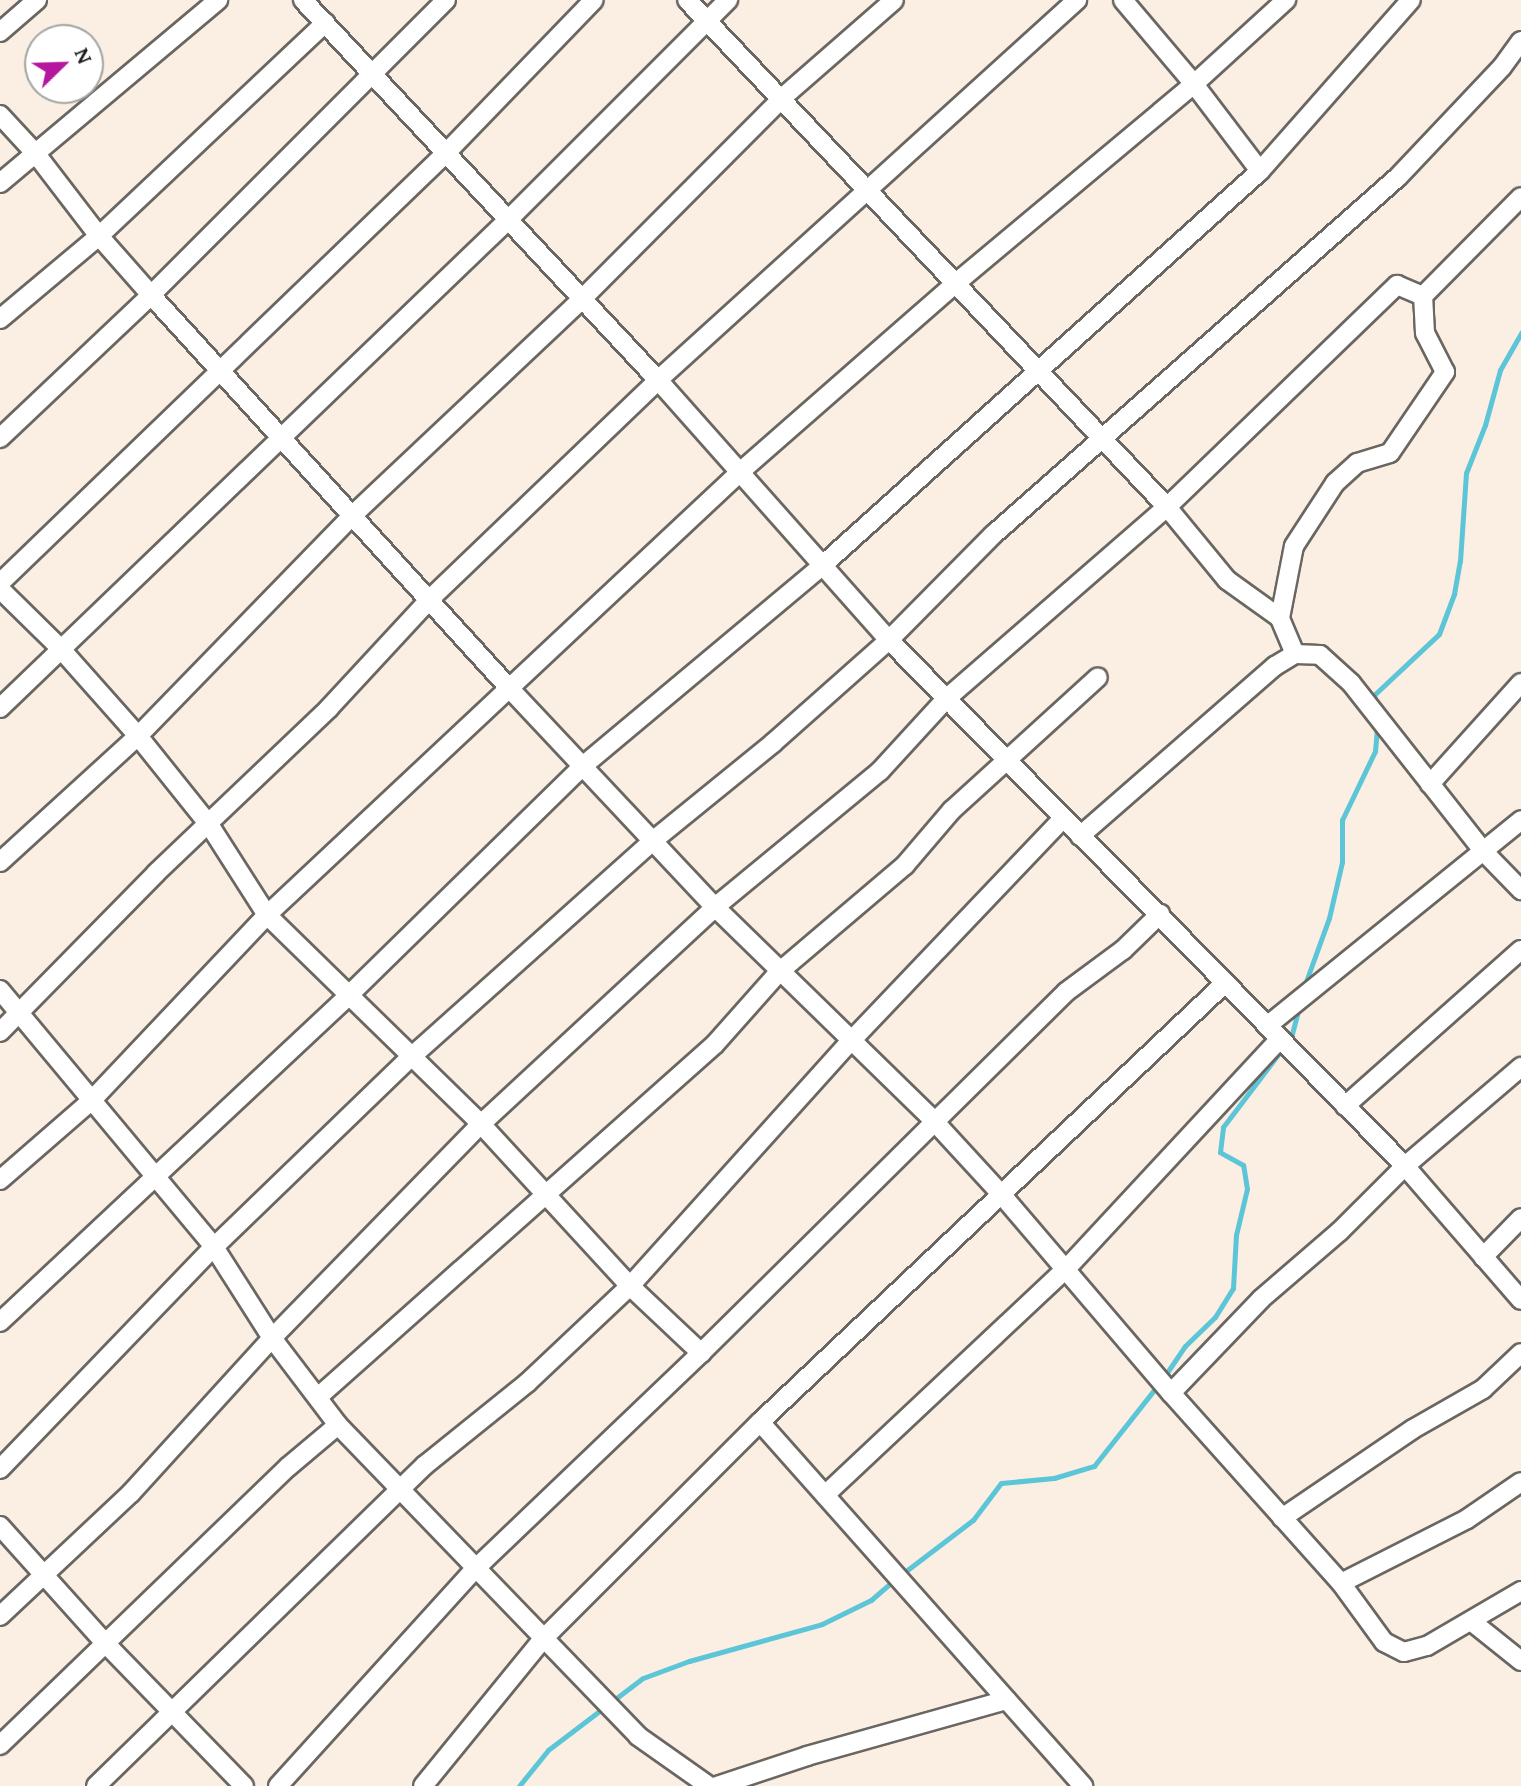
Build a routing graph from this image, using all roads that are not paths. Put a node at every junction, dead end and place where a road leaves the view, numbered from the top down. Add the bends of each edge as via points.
1 (37, 0) edge
2 (218, 0) edge
3 (303, 0) edge
4 (446, 0) edge
5 (594, 0) edge
6 (687, 0) edge
7 (728, 0) edge
8 (894, 0) edge
9 (1077, 0) edge
10 (1123, 0) edge
11 (1286, 0) edge
12 (1411, 0) edge
13 (325, 23) junction
14 (705, 23) junction
15 (0, 32) edge
16 (1521, 41) edge
17 (374, 72) junction
18 (1194, 84) junction
19 (783, 97) junction
20 (0, 115) edge
21 (447, 152) junction
22 (36, 154) junction
23 (1260, 171) junction
24 (0, 183) edge
25 (865, 192) junction
26 (1521, 197) edge
27 (509, 219) junction
28 (99, 236) junction
29 (956, 283) junction
30 (151, 295) junction
31 (1423, 296) junction
32 (582, 299) junction
33 (0, 319) edge
34 (221, 369) junction
35 (1037, 372) junction
36 (658, 380) junction
37 (284, 437) junction
38 (0, 438) edge
39 (1102, 438) junction
40 (740, 472) junction
41 (1167, 507) junction
42 (354, 514) junction
43 (824, 564) junction
44 (0, 586) edge
45 (431, 598) junction
46 (1280, 618) junction
47 (889, 640) junction
48 (60, 648) junction
49 (1295, 654) junction
50 (1098, 677) dead end
51 (1521, 683) edge
52 (510, 689) junction
53 (946, 699) junction
54 (0, 708) edge
55 (138, 736) junction
56 (1007, 761) junction
57 (584, 765) junction
58 (1430, 784) junction
59 (1063, 818) junction
60 (1521, 820) edge
61 (210, 826) junction
62 (1080, 836) junction
63 (655, 839) junction
64 (1485, 853) junction
65 (0, 862) edge
66 (1521, 890) edge
67 (715, 907) junction
68 (1160, 914) junction
69 (267, 915) junction
70 (1521, 950) edge
71 (779, 972) junction
72 (1225, 983) junction
73 (0, 990) edge
74 (347, 997) junction
75 (19, 1014) junction
76 (0, 1032) edge
77 (1274, 1033) junction
78 (850, 1042) junction
79 (410, 1058) junction
80 (1521, 1067) edge
81 (92, 1100) junction
82 (1345, 1106) junction
83 (933, 1120) junction
84 (481, 1124) junction
85 (1405, 1166) junction
86 (155, 1177) junction
87 (0, 1180) edge
88 (1001, 1194) junction
89 (544, 1195) junction
90 (1521, 1218) edge
91 (214, 1247) junction
92 (1483, 1257) junction
93 (1066, 1269) junction
94 (630, 1286) junction
95 (1521, 1300) edge
96 (0, 1322) edge
97 (272, 1338) junction
98 (701, 1353) junction
99 (1521, 1353) edge
100 (1171, 1393) junction
101 (318, 1397) junction
102 (760, 1422) junction
103 (338, 1425) junction
104 (0, 1469) edge
105 (1521, 1482) edge
106 (400, 1491) junction
107 (825, 1495) junction
108 (1282, 1518) junction
109 (0, 1526) edge
110 (475, 1569) junction
111 (44, 1574) junction
112 (1341, 1583) junction
113 (1521, 1591) edge
114 (0, 1616) edge
115 (1471, 1621) junction
116 (543, 1639) junction
117 (106, 1644) junction
118 (1521, 1661) edge
119 (1006, 1700) junction
120 (173, 1713) junction
121 (0, 1745) edge
122 (1046, 1745) junction
123 (96, 1786) edge
124 (244, 1786) edge
125 (278, 1786) edge
126 (423, 1786) edge
127 (709, 1786) edge
128 (717, 1786) edge
129 (1066, 1786) edge
130 (1083, 1786) edge

1 - 15 street
2 - 22 street
3 - 13 street
4 - 17 street
5 - 21 street
6 - 14 street
7 - 14 street
8 - 19 street
9 - 25 street
10 - 18 street
11 - 18 street
12 - 23 street
13 - 17 street
13 - 28 street
14 - 19 street
14 - 27 street
16 - 39 street via 1398,177
17 - 21 street
17 - 30 street
18 - 23 street
18 - 29 street
19 - 25 street
19 - 32 street
20 - 22 street
21 - 27 street
21 - 34 street
22 - 24 street
22 - 28 street
23 - 35 street
25 - 29 street
25 - 36 street
26 - 31 street
27 - 32 street
27 - 37 street
28 - 30 street
28 - 33 street
29 - 35 street
29 - 40 street
30 - 34 street
30 - 38 street
31 - 41 street via 1397,285
31 - 46 street via 1425,333 1445,372 1390,453 1357,463 1335,483 1294,546
32 - 36 street
32 - 42 street
34 - 37 street
34 - 44 street
35 - 39 street
35 - 43 street
36 - 40 street
36 - 45 street
37 - 42 street
37 - 48 street
39 - 41 street
39 - 47 street via 994,534
40 - 43 street
40 - 52 street
41 - 46 street via 1227,580
41 - 53 street
42 - 45 street
42 - 55 street
43 - 47 street
43 - 57 street
44 - 48 street
45 - 52 street
45 - 61 street
46 - 49 street
47 - 53 street
47 - 63 street
48 - 54 street
48 - 55 street
49 - 58 street via 1320,655 1351,683
49 - 62 street
50 - 56 street
51 - 58 street
52 - 57 street
52 - 69 street
53 - 56 street
53 - 67 street via 880,771
55 - 61 street
55 - 65 street
56 - 59 street
56 - 71 street via 952,810 905,865
57 - 63 street
57 - 74 street
58 - 64 street
59 - 62 street
59 - 78 street
60 - 64 street
61 - 69 street
61 - 75 street via 156,873
62 - 68 street
63 - 67 street
63 - 79 street
64 - 66 street
64 - 77 street
67 - 71 street
67 - 84 street
68 - 72 street
68 - 83 street via 1123,950 1066,992
69 - 74 street
69 - 81 street
70 - 82 street
71 - 78 street
71 - 89 street via 715,1044
72 - 77 street
72 - 88 street
73 - 75 street
74 - 79 street
74 - 86 street
75 - 76 street
75 - 81 street
77 - 82 street
77 - 93 street
78 - 83 street
78 - 94 street
79 - 84 street
79 - 91 street
80 - 85 street
81 - 86 street
81 - 87 street
82 - 85 street
83 - 88 street
83 - 98 street
84 - 89 street
84 - 97 street
85 - 92 street
85 - 100 street via 1261,1299
86 - 91 street
86 - 96 street
88 - 93 street
88 - 102 street
89 - 94 street
89 - 101 street
90 - 92 street
91 - 97 street
91 - 104 street
92 - 95 street
93 - 100 street
93 - 107 street
94 - 98 street
94 - 106 street
97 - 101 street
97 - 111 street via 131,1493
98 - 110 street
99 - 108 street via 1483,1389 1413,1429
100 - 108 street
101 - 103 street
102 - 107 street
102 - 116 street
103 - 106 street
103 - 117 street
105 - 112 street via 1467,1519
106 - 110 street
106 - 120 street
107 - 119 street
108 - 112 street
109 - 111 street
110 - 116 street
110 - 125 street
111 - 114 street
111 - 117 street
112 - 115 street via 1384,1642 1404,1652
113 - 115 street
115 - 118 street
116 - 126 street
116 - 127 street via 638,1736
117 - 120 street
117 - 121 street
119 - 122 street
119 - 128 street
120 - 123 street
120 - 124 street
122 - 129 street
122 - 130 street

